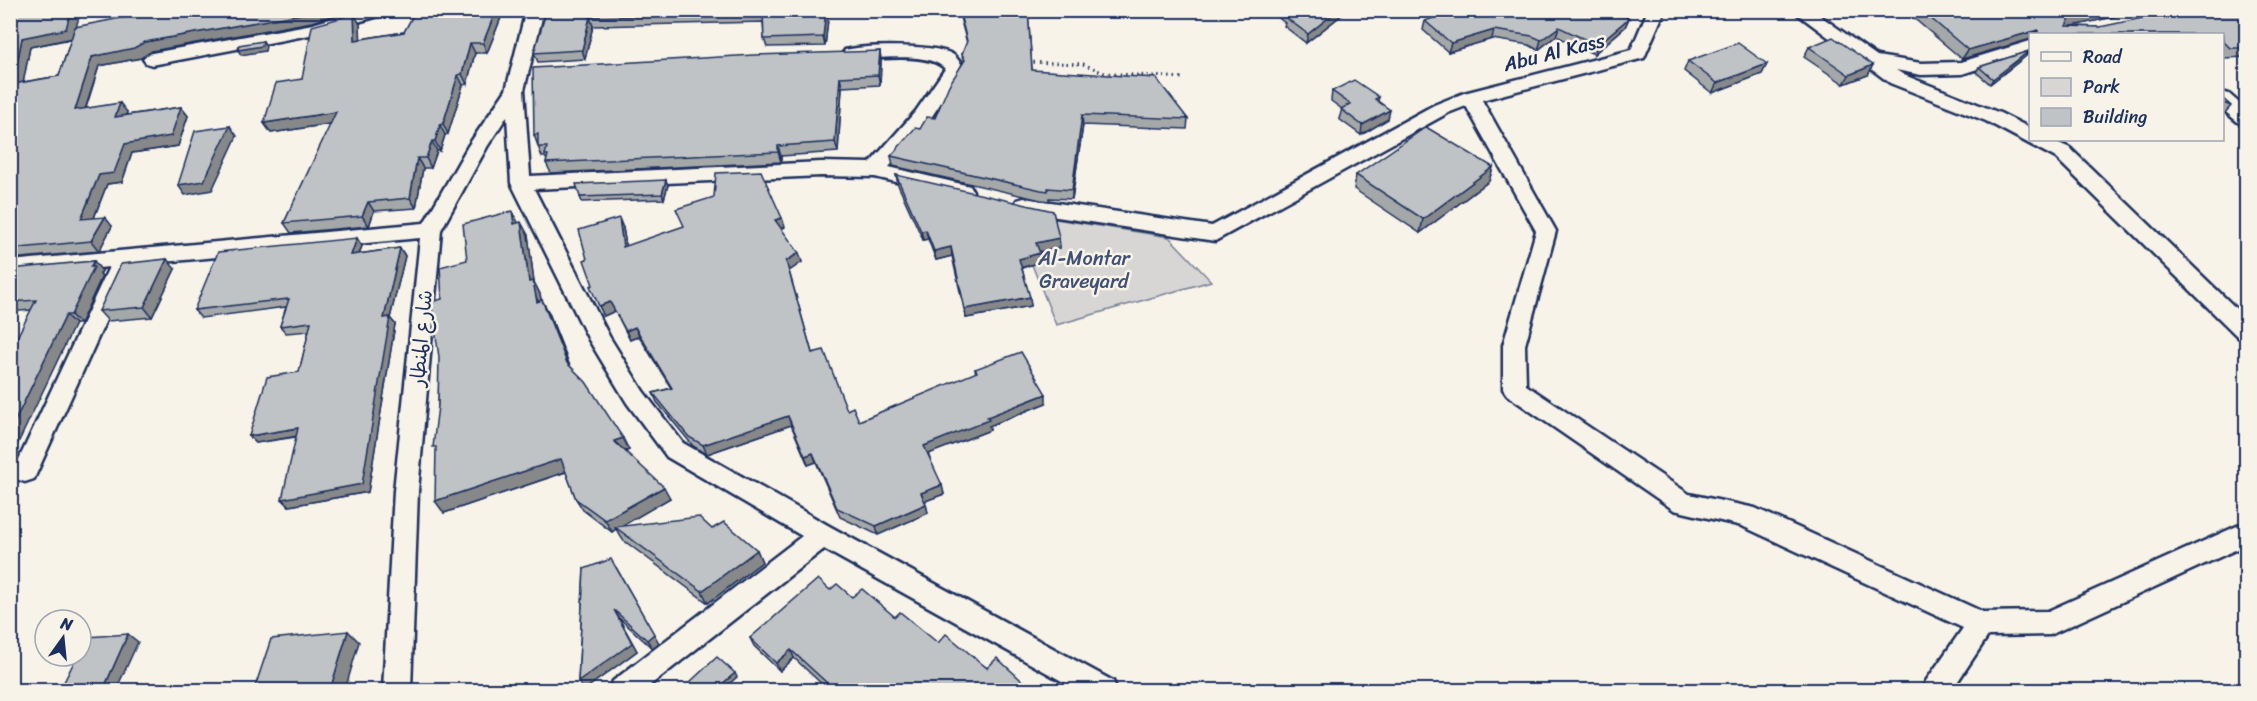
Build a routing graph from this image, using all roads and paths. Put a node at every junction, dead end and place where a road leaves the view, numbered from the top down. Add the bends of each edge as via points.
1 (380, 10) edge
2 (535, 10) edge
3 (1657, 10) edge
4 (1800, 10) edge
5 (2029, 47) edge
6 (829, 54) edge
7 (1865, 58) junction
8 (152, 59) dead end
9 (1026, 62) edge
10 (544, 70) edge
11 (1183, 78) dead end
12 (518, 81) junction
13 (1471, 97) junction
14 (2224, 99) edge
15 (2247, 119) edge
16 (2029, 135) edge
17 (2039, 141) edge
18 (875, 170) junction
19 (521, 183) junction
20 (985, 196) edge
21 (1008, 201) edge
22 (431, 230) junction
23 (123, 260) junction
24 (13, 273) edge
25 (2247, 331) edge
26 (25, 472) dead end
27 (2247, 533) edge
28 (822, 536) junction
29 (1981, 624) junction
30 (397, 690) edge
31 (623, 690) edge
32 (1103, 690) edge
33 (1936, 690) edge

1 - 8 street via 315,29
2 - 12 street, شارع المنطار
3 - 13 street, Abu Al Kass via 1638,54
4 - 7 street
5 - 7 street via 1962,68 1921,69
6 - 18 street via 912,52 946,58 955,68 923,115
7 - 16 street via 1897,79
9 - 11 path via 1083,64 1105,73
10 - 12 street
12 - 19 street
12 - 22 street, شارع المنطار
13 - 21 street via 1441,109 1215,234
13 - 29 street via 1546,231 1514,345 1515,389 1683,503 1746,516
14 - 15 street
17 - 25 street via 2063,153
18 - 19 street
18 - 20 street
19 - 28 street via 600,340 635,397 675,450
22 - 23 street
22 - 30 street, شارع المنطار via 406,491
23 - 24 street
23 - 26 street
27 - 29 street via 2050,622
28 - 31 street
28 - 32 street
29 - 33 street

